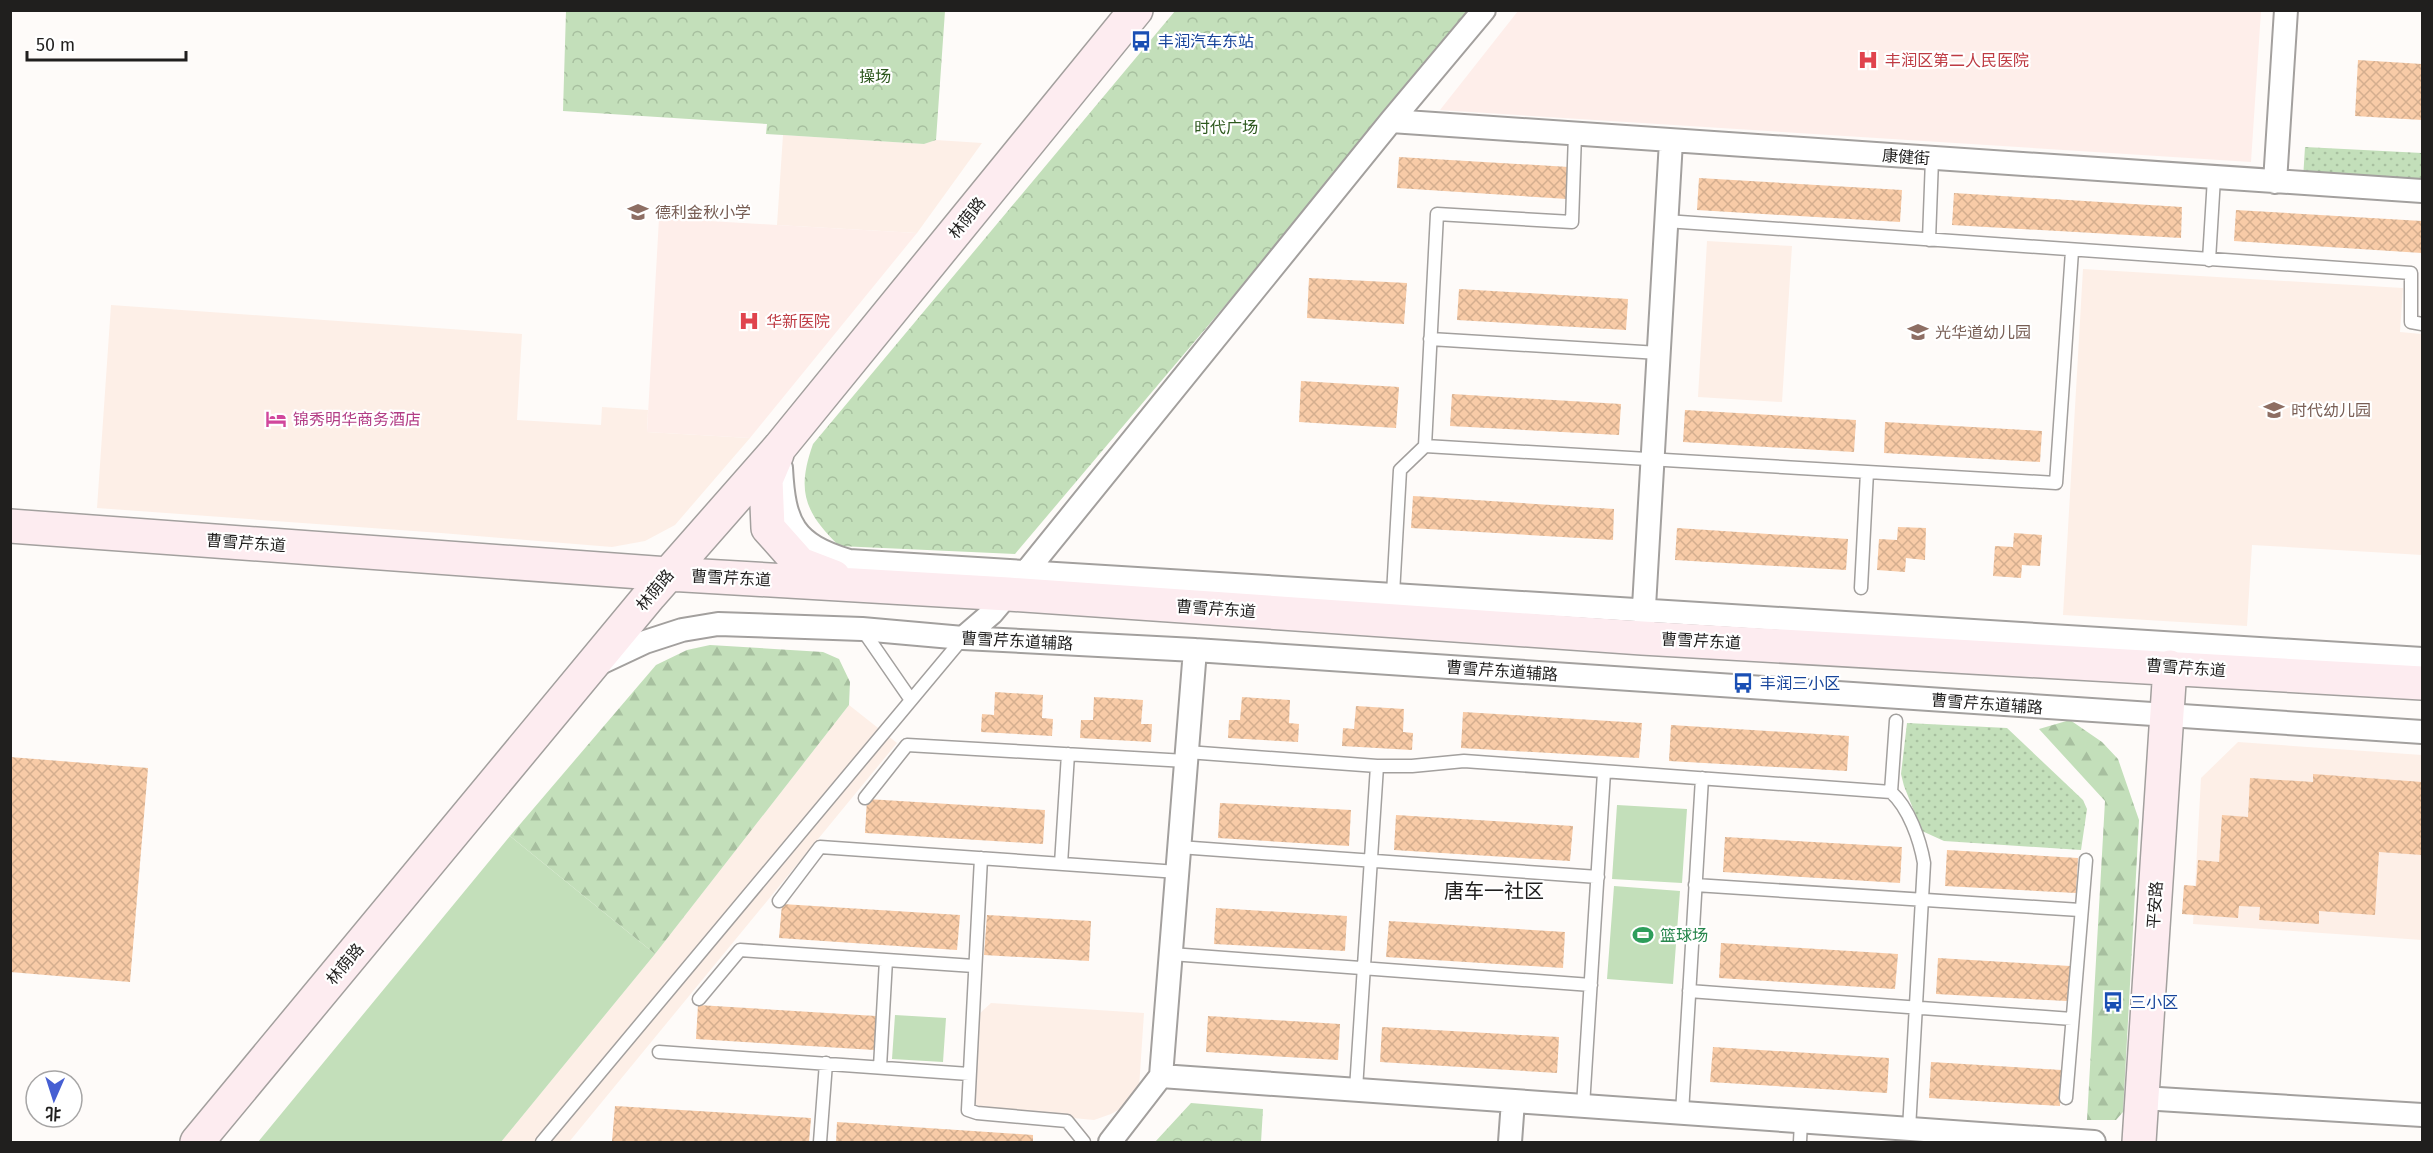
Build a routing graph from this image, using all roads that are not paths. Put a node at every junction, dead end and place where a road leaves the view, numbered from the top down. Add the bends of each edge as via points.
1 (1136, 10) edge
2 (1484, 10) edge
3 (2286, 10) edge
4 (1391, 121) junction
5 (1575, 134) junction
6 (1671, 141) junction
7 (1932, 159) junction
8 (2214, 178) junction
9 (2275, 183) junction
10 (2422, 191) edge
11 (1666, 221) junction
12 (1929, 240) junction
13 (2072, 250) junction
14 (2209, 260) junction
15 (2422, 324) edge
16 (1430, 339) junction
17 (1659, 353) junction
18 (1425, 446) junction
19 (780, 447) junction
20 (1652, 460) junction
21 (1867, 472) junction
22 (10, 526) edge
23 (10, 549) edge
24 (659, 584) junction
25 (855, 585) junction
26 (1861, 588) dead end
27 (1009, 593) junction
28 (1392, 594) junction
29 (1643, 623) junction
30 (862, 629) junction
31 (963, 638) junction
32 (1195, 650) junction
33 (2422, 659) edge
34 (589, 668) junction
35 (2170, 678) junction
36 (2422, 683) edge
37 (911, 700) junction
38 (2422, 705) edge
39 (1896, 721) dead end
40 (2422, 732) edge
41 (1068, 754) junction
42 (1187, 757) junction
43 (1377, 766) junction
44 (1604, 772) junction
45 (1702, 778) junction
46 (1891, 792) junction
47 (865, 798) dead end
48 (1179, 847) junction
49 (981, 858) junction
50 (2086, 860) dead end
51 (1370, 861) junction
52 (1061, 864) junction
53 (1178, 872) junction
54 (1598, 877) junction
55 (1695, 885) junction
56 (1922, 899) junction
57 (779, 901) dead end
58 (2080, 910) junction
59 (1171, 954) junction
60 (886, 960) junction
61 (974, 966) junction
62 (1363, 968) junction
63 (1591, 985) junction
64 (1689, 991) junction
65 (699, 999) dead end
66 (1916, 1008) junction
67 (2072, 1019) junction
68 (659, 1052) dead end
69 (826, 1064) junction
70 (880, 1067) junction
71 (969, 1074) junction
72 (1161, 1076) junction
73 (1356, 1089) junction
74 (2066, 1098) dead end
75 (2142, 1098) junction
76 (1513, 1101) junction
77 (1583, 1106) junction
78 (1682, 1113) junction
79 (2422, 1115) edge
80 (1909, 1129) junction
81 (1800, 1132) edge
82 (197, 1143) edge
83 (542, 1143) edge
84 (820, 1143) edge
85 (1084, 1143) edge
86 (1110, 1143) edge
87 (1510, 1143) edge
88 (2094, 1143) edge
89 (2139, 1143) edge

1 - 19 main road, 林荫路
2 - 4 street
3 - 9 street
4 - 5 street, 康健街
4 - 27 street
5 - 6 street, 康健街
5 - 16 lane via 1572,222 1437,214
6 - 7 street, 康健街
6 - 11 street
7 - 8 street, 康健街
7 - 12 lane
8 - 9 street, 康健街
8 - 14 lane
9 - 10 street, 康健街
11 - 12 lane
11 - 17 street
12 - 13 lane
13 - 14 lane
13 - 21 lane via 2056,483
14 - 15 lane via 2412,273 2411,322
16 - 17 lane
16 - 18 lane
17 - 20 street
18 - 20 lane
18 - 28 lane via 1400,470
19 - 24 main road, 林荫路
19 - 25 main road via 766,480 768,528 800,564
19 - 27 street via 782,494 789,522 805,542 824,554 849,561
20 - 21 lane
20 - 29 street
21 - 26 lane
22 - 24 main road, 曹雪芹东道
23 - 24 main road, 曹雪芹东道
24 - 25 main road, 曹雪芹东道
24 - 27 main road, 曹雪芹东道
24 - 34 main road, 林荫路
25 - 27 main road, 曹雪芹东道
27 - 28 street
27 - 29 main road, 曹雪芹东道
27 - 31 street
27 - 35 main road, 曹雪芹东道
28 - 29 street
29 - 35 main road, 曹雪芹东道
30 - 31 street, 曹雪芹东道辅路
30 - 34 street, 曹雪芹东道辅路 via 718,624 645,642
30 - 37 lane
31 - 32 street, 曹雪芹东道辅路
31 - 37 lane
32 - 35 street, 曹雪芹东道辅路
32 - 42 street
33 - 35 street, 曹雪芹东道辅路
34 - 82 main road, 林荫路
35 - 36 main road, 曹雪芹东道
35 - 38 main road, 曹雪芹东道
35 - 40 street, 曹雪芹东道辅路
35 - 75 main road, 平安路
37 - 83 lane
39 - 46 lane
41 - 42 lane
41 - 47 lane via 907,746
41 - 52 lane
42 - 43 lane
42 - 48 street
43 - 44 lane via 1464,760
43 - 51 lane
44 - 45 lane
44 - 54 lane
45 - 46 lane
45 - 55 lane
46 - 56 lane via 1900,800 1922,850
48 - 51 lane
48 - 53 street
49 - 52 lane
49 - 57 lane via 820,847
49 - 61 lane
50 - 58 lane
51 - 54 lane
51 - 62 lane
52 - 53 lane
53 - 59 street
54 - 63 lane
55 - 56 lane
55 - 64 lane
56 - 58 lane
56 - 66 lane
58 - 67 lane
59 - 62 lane
59 - 72 street
60 - 61 lane
60 - 65 lane via 740,950
60 - 70 lane
61 - 71 lane
62 - 63 lane
62 - 73 lane
63 - 77 lane
64 - 66 lane
64 - 78 lane
66 - 67 lane
66 - 80 lane
67 - 74 lane
68 - 69 lane
69 - 70 lane
69 - 84 lane
70 - 71 lane
71 - 85 lane via 968,1110 1067,1121
72 - 73 street
72 - 86 street
73 - 76 street
75 - 79 street
75 - 89 main road, 平安路
76 - 77 street
76 - 87 street
77 - 78 street
78 - 81 street
80 - 81 street
80 - 88 street

